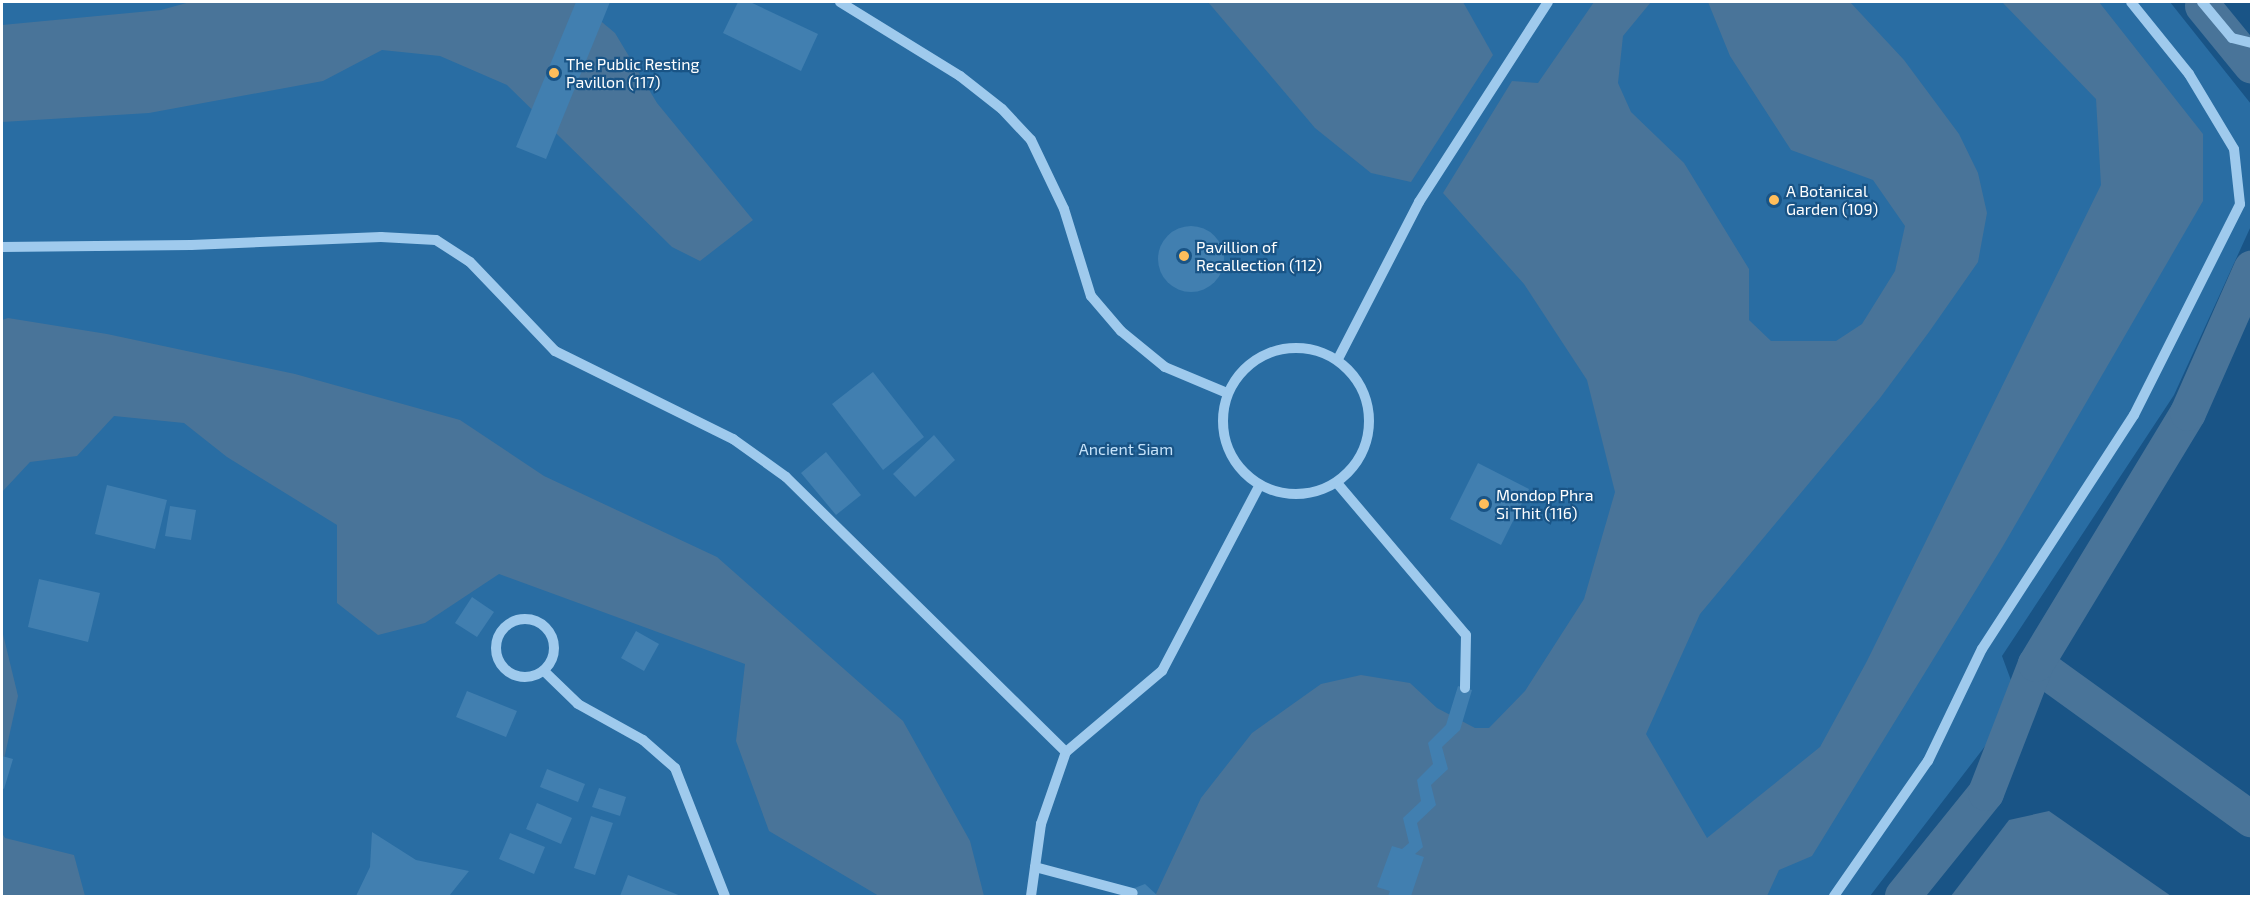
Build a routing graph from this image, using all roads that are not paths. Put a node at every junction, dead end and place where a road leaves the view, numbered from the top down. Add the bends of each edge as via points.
1 (840, 2) edge
2 (1548, 2) edge
3 (2131, 2) edge
4 (2202, 2) edge
5 (2252, 43) edge
6 (2, 247) edge
7 (1338, 359) junction
8 (1227, 393) junction
9 (1337, 483) junction
10 (1259, 486) junction
11 (544, 671) junction
12 (1465, 688) dead end
13 (1066, 752) junction
14 (1035, 867) junction
15 (1133, 893) dead end
16 (725, 897) edge
17 (1030, 897) edge
18 (1834, 897) edge

1 - 8 lane via 960,76 1002,109 1031,140 1041,160 1064,209 1091,296 1121,331 1165,367
2 - 7 lane via 1419,202
3 - 18 lane via 2189,74 2234,149 2240,204 2134,415 1982,649 1928,761
4 - 5 lane via 2232,38
6 - 13 lane via 381,237 436,240 470,262 555,351 733,439 786,477
7 - 8 lane via 1318,350 1292,346 1267,352 1241,371
7 - 9 lane via 1361,386 1369,410 1366,442 1355,465
8 - 10 lane via 1222,430 1232,459
9 - 10 lane via 1313,493 1290,495
9 - 12 lane via 1466,635
10 - 13 lane via 1162,671
11 - 11 lane via 554,654 551,634 536,621 517,621 508,626 498,641 503,667 518,676
11 - 16 lane via 578,704 643,740 675,768
13 - 14 lane via 1041,824
14 - 15 lane
14 - 17 lane

